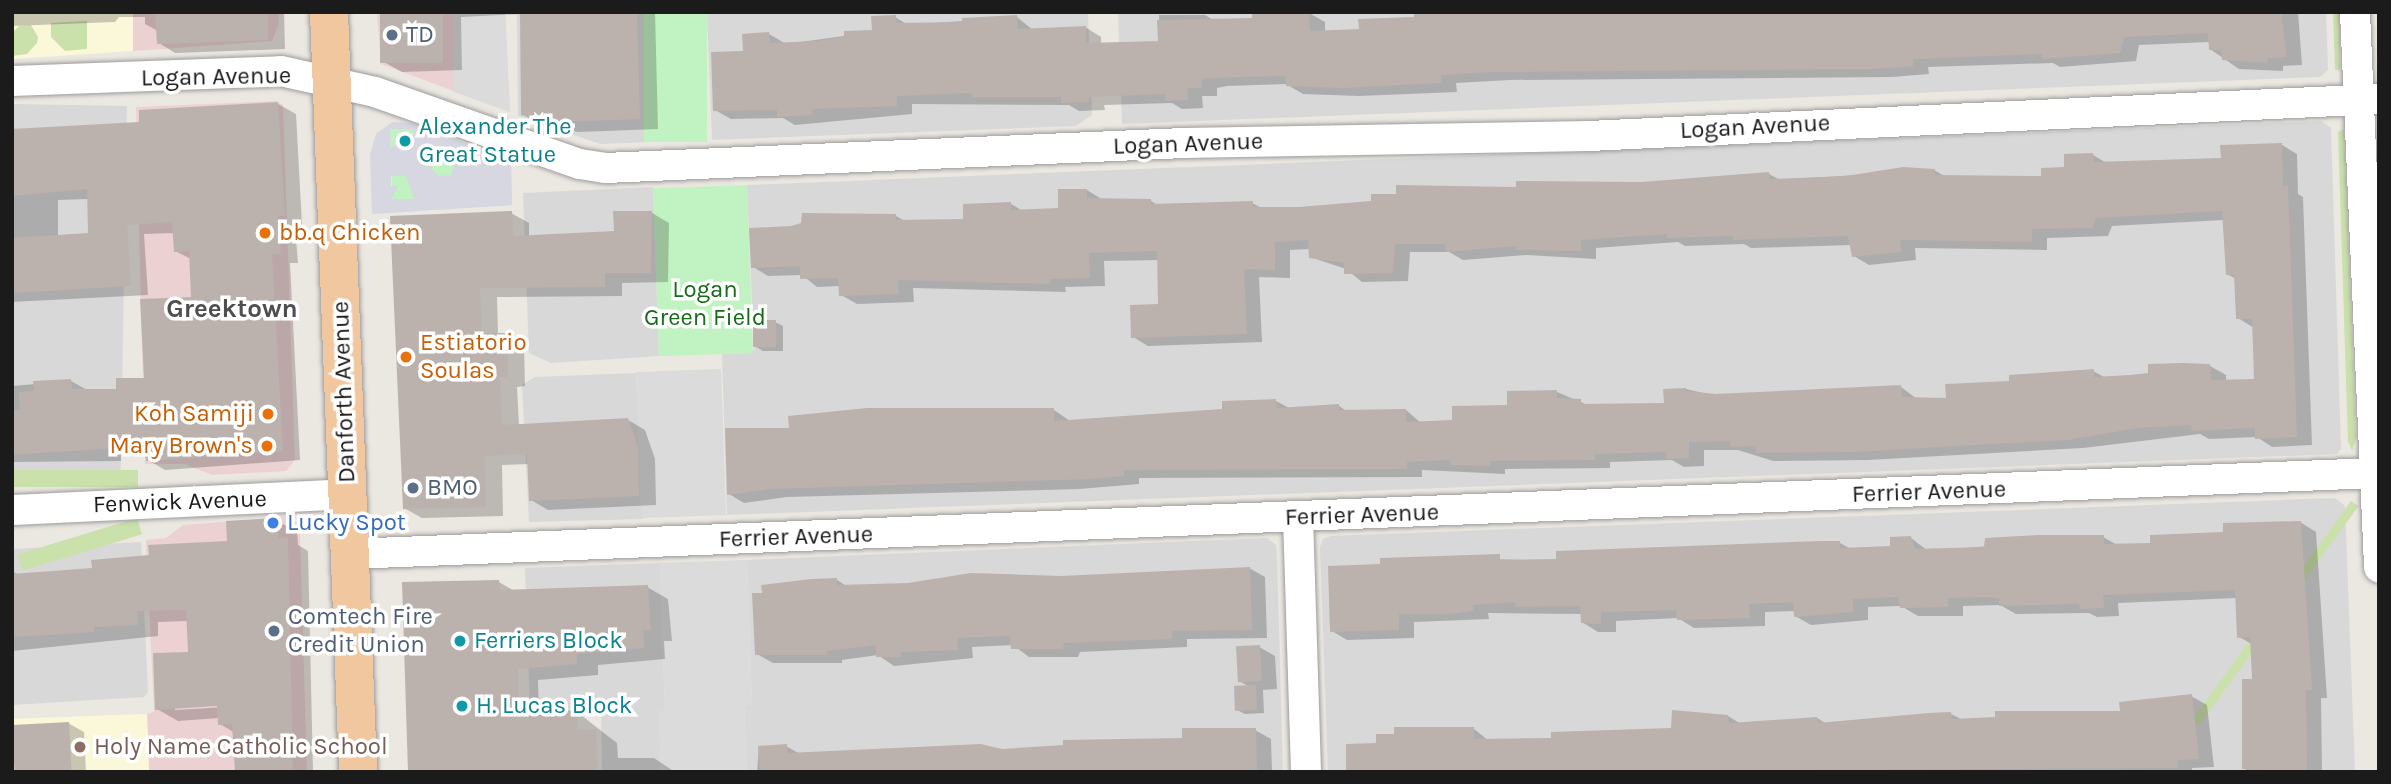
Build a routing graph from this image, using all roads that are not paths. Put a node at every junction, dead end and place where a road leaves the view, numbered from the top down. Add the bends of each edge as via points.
1 (329, 12) edge
2 (2355, 12) edge
3 (12, 80) edge
4 (332, 81) junction
5 (2369, 99) edge
6 (2374, 473) junction
7 (348, 494) junction
8 (12, 510) edge
9 (1298, 517) junction
10 (350, 554) junction
11 (2379, 567) edge
12 (358, 772) edge
13 (1306, 772) edge

1 - 4 main road, Danforth Avenue
2 - 5 street
3 - 4 street, Logan Avenue via 281,71
4 - 5 street, Logan Avenue via 580,164 606,168 1172,144 1589,136
4 - 7 main road, Danforth Avenue
5 - 6 street
6 - 9 street, Ferrier Avenue
6 - 11 street
7 - 8 street, Fenwick Avenue
7 - 10 main road, Danforth Avenue
9 - 10 street, Ferrier Avenue
9 - 13 street
10 - 12 main road, Danforth Avenue

